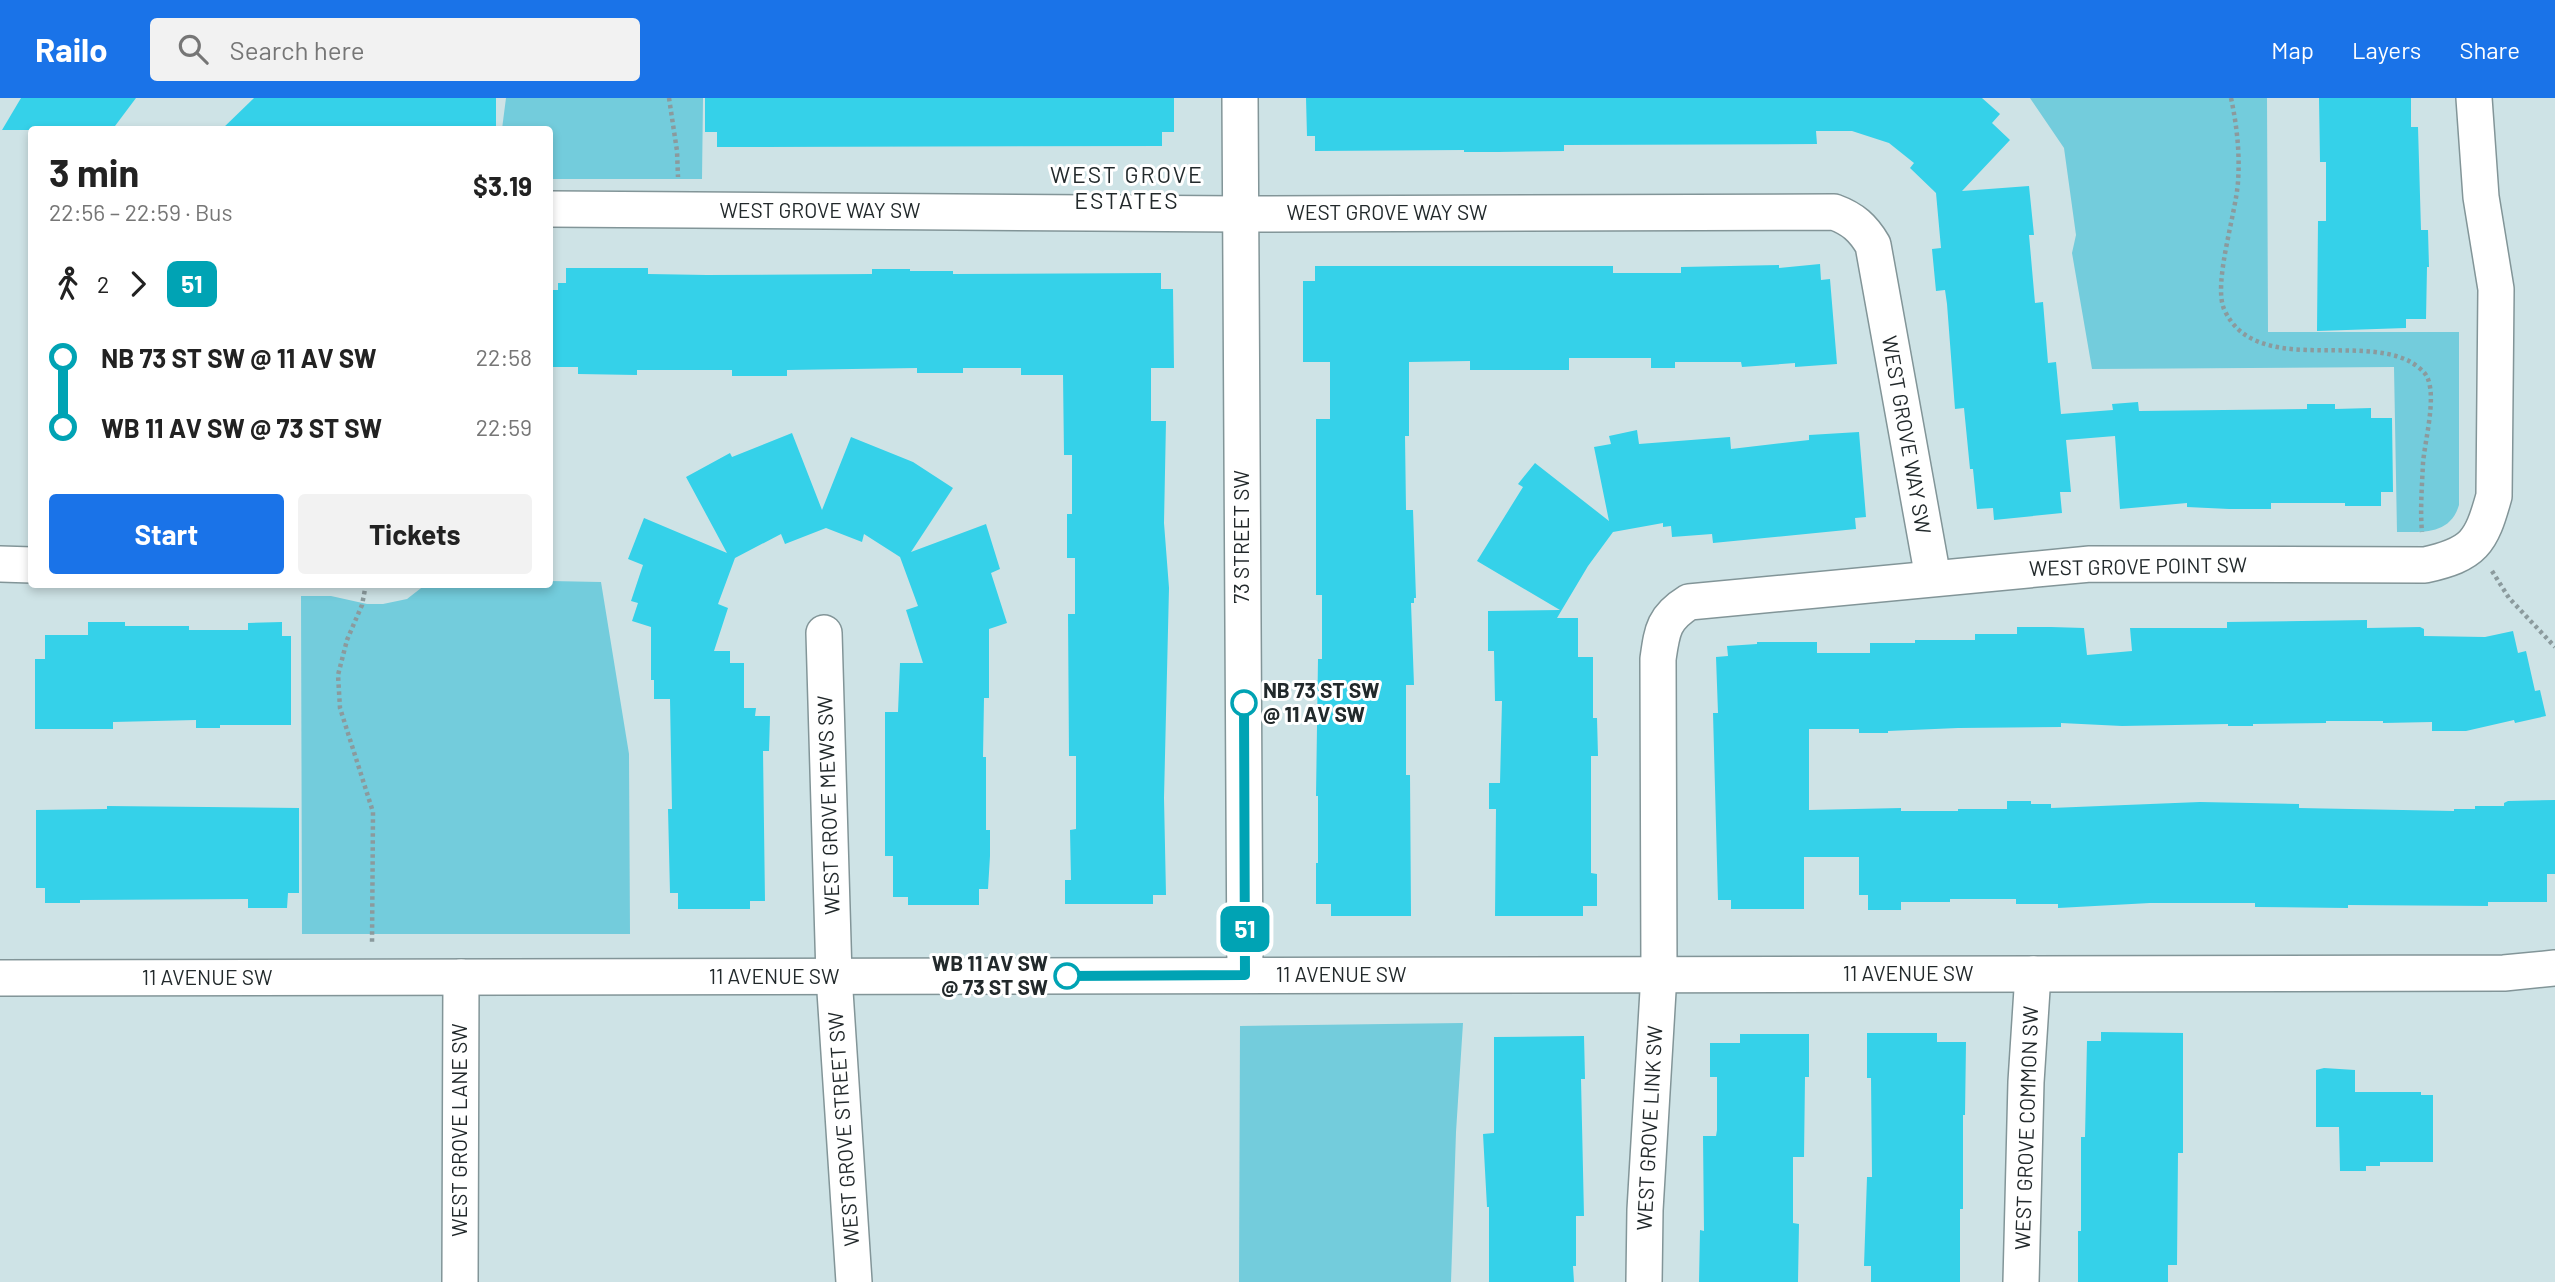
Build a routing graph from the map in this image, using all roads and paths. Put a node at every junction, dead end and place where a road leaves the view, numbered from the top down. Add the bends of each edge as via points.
1 (669, 98) edge
2 (1240, 98) edge
3 (2231, 98) edge
4 (2474, 98) edge
5 (553, 209) edge
6 (680, 210) junction
7 (1240, 214) junction
8 (2474, 544) junction
9 (0, 564) edge
10 (28, 565) edge
11 (2425, 565) junction
12 (1933, 578) junction
13 (365, 588) edge
14 (824, 633) dead end
15 (2555, 647) edge
16 (2555, 968) edge
17 (1659, 974) junction
18 (2033, 974) junction
19 (1245, 975) junction
20 (834, 976) junction
21 (371, 977) junction
22 (461, 977) junction
23 (0, 978) edge
24 (460, 1282) edge
25 (853, 1282) edge
26 (1644, 1282) edge
27 (2021, 1282) edge

1 - 6 path
2 - 7 street, 73 STREET SW
3 - 11 path via 2238,184 2224,270 2224,308 2253,340 2269,346 2398,355 2417,365 2427,377 2430,394 2421,517
4 - 8 street via 2481,197 2496,289 2494,496
5 - 6 street, WEST GROVE WAY SW
6 - 7 street, WEST GROVE WAY SW
7 - 12 street, WEST GROVE WAY SW via 1815,211 1850,218 1873,245
7 - 19 street, 73 STREET SW
8 - 11 street, WEST GROVE POINT SW via 2454,559
8 - 15 path via 2509,598
9 - 10 street
11 - 12 street, WEST GROVE POINT SW via 2090,564
12 - 17 street, WEST GROVE POINT SW via 1689,602 1672,612 1662,632 1658,659
13 - 21 path via 338,675 340,708 373,812
14 - 20 street, WEST GROVE MEWS SW
16 - 18 street, 11 AVENUE SW via 2504,973
17 - 18 street, 11 AVENUE SW
17 - 19 street, 11 AVENUE SW
17 - 26 street, WEST GROVE LINK SW
18 - 27 street, WEST GROVE COMMON SW
19 - 20 street, 11 AVENUE SW
20 - 22 street, 11 AVENUE SW
20 - 25 street, WEST GROVE STREET SW
21 - 22 street, 11 AVENUE SW
21 - 23 street, 11 AVENUE SW
22 - 24 street, WEST GROVE LANE SW

